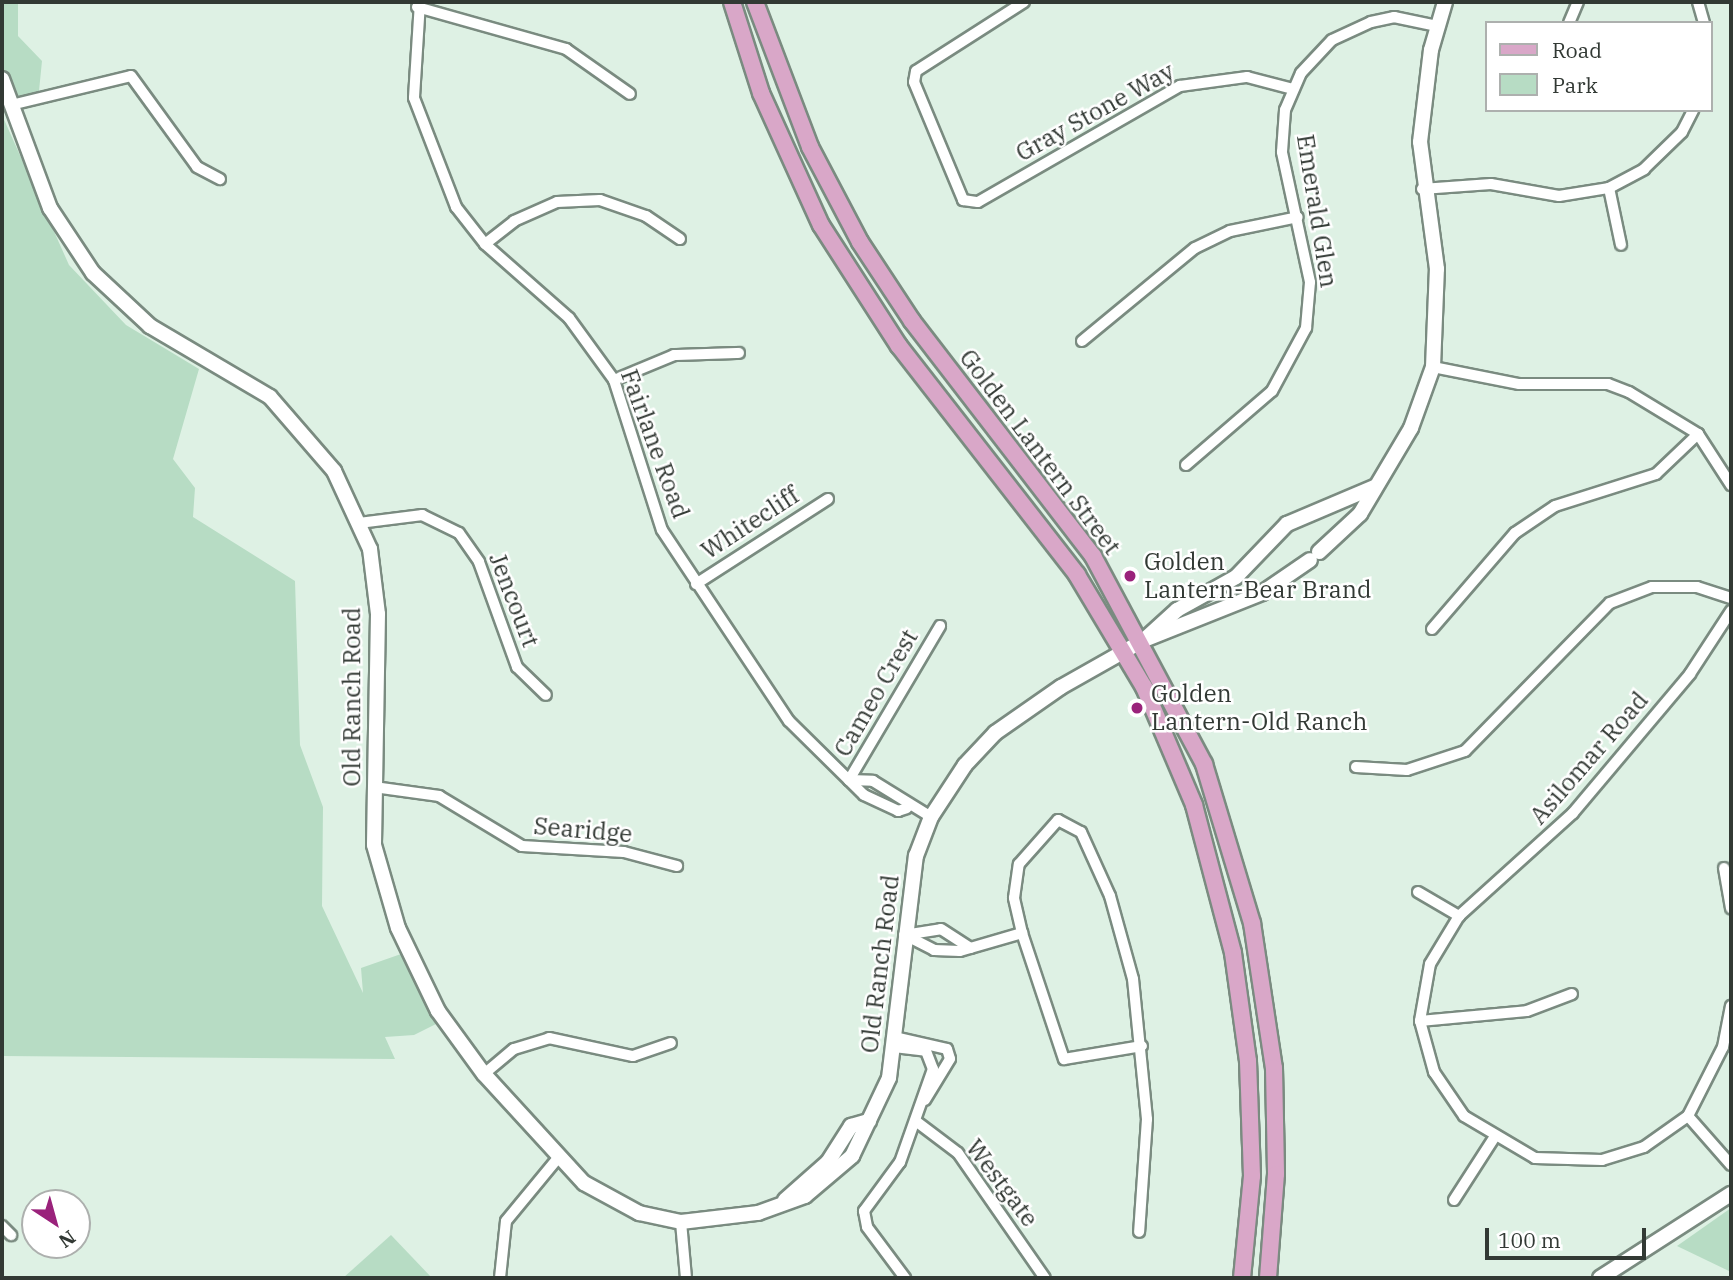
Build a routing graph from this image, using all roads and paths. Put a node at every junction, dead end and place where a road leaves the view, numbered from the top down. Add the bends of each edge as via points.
1 (732, 2) edge
2 (755, 2) edge
3 (1024, 2) edge
4 (1445, 2) edge
5 (1578, 2) edge
6 (1698, 2) edge
7 (418, 4) edge
8 (1570, 21) edge
9 (1703, 21) edge
10 (1437, 26) junction
11 (2, 79) edge
12 (1293, 89) junction
13 (630, 94) dead end
14 (11, 105) junction
15 (1692, 112) edge
16 (220, 179) dead end
17 (1609, 188) junction
18 (1422, 190) junction
19 (1298, 217) junction
20 (680, 239) dead end
21 (485, 244) junction
22 (1620, 245) dead end
23 (1082, 341) dead end
24 (740, 353) dead end
25 (1433, 367) junction
26 (614, 380) junction
27 (1698, 434) junction
28 (1186, 466) dead end
29 (1731, 485) edge
30 (1374, 487) junction
31 (828, 499) dead end
32 (359, 523) junction
33 (696, 584) junction
34 (1731, 598) edge
35 (1731, 611) edge
36 (940, 626) dead end
37 (1432, 629) dead end
38 (1144, 640) junction
39 (1124, 651) junction
40 (546, 695) dead end
41 (1356, 767) dead end
42 (849, 780) junction
43 (374, 787) junction
44 (907, 808) junction
45 (931, 817) junction
46 (677, 866) dead end
47 (1724, 868) dead end
48 (1418, 892) dead end
49 (1731, 908) edge
50 (1458, 916) junction
51 (1022, 933) junction
52 (952, 934) junction
53 (904, 935) junction
54 (970, 948) junction
55 (950, 951) junction
56 (1572, 995) dead end
57 (1731, 1006) edge
58 (1420, 1021) junction
59 (894, 1042) junction
60 (671, 1043) dead end
61 (1142, 1046) junction
62 (1727, 1048) edge
63 (484, 1073) junction
64 (925, 1100) junction
65 (1688, 1116) junction
66 (917, 1122) junction
67 (1494, 1138) junction
68 (558, 1158) junction
69 (1731, 1166) edge
70 (1731, 1194) edge
71 (1454, 1200) dead end
72 (681, 1222) junction
73 (2, 1226) edge
74 (1139, 1232) dead end
75 (11, 1235) dead end
76 (500, 1278) edge
77 (686, 1278) edge
78 (905, 1278) edge
79 (1045, 1278) edge
80 (1242, 1278) edge
81 (1268, 1278) edge
82 (1600, 1278) edge

1 - 39 main road, Golden Lantern Street via 786,155 839,254 900,346 1077,575
2 - 38 main road, Golden Lantern Street via 810,147 871,259 1072,526
3 - 12 street, Gray Stone Way via 916,71 914,82 963,200 978,202 1180,86 1247,77
4 - 10 street
5 - 8 street
6 - 9 street
7 - 13 street via 566,49
7 - 21 street, Fairlane Road via 414,98 456,207
10 - 12 street, Emerald Glen via 1394,17 1352,30 1315,54
10 - 18 street via 1422,104
11 - 14 street, Old Ranch Road
12 - 19 street, Emerald Glen via 1282,152
14 - 16 street via 131,76 197,167
14 - 32 street, Old Ranch Road via 50,208 93,273 150,326 270,397 320,450
15 - 17 street via 1682,132 1644,169
17 - 18 street via 1559,195 1491,184
17 - 22 street
18 - 25 street via 1437,269
19 - 23 street via 1230,231 1195,248
19 - 28 street, Emerald Glen via 1310,282 1298,352 1272,391
20 - 21 street via 646,216 600,200 557,202 514,221
21 - 26 street, Fairlane Road via 569,318
24 - 26 street via 674,355
25 - 27 street via 1519,384 1608,384 1650,402
25 - 30 street via 1412,428
26 - 33 street, Fairlane Road via 662,530
27 - 29 street
27 - 37 street via 1656,474 1555,506 1515,533
30 - 38 street via 1287,524 1237,577 1177,610
30 - 38 street via 1360,514 1315,556 1262,593
31 - 33 street, Whitecliff
32 - 40 street, Jencourt via 422,515 459,533 479,562 517,667
32 - 43 street, Old Ranch Road via 370,549 378,614
33 - 42 street, Fairlane Road via 807,744
34 - 41 street via 1697,587 1652,587 1610,603 1465,751 1407,770
35 - 50 street, Asilomar Road via 1690,674 1573,814
36 - 42 street, Cameo Crest
38 - 39 street, Old Ranch Road
38 - 81 main road, Golden Lantern Street via 1222,812 1257,949 1276,1138
39 - 45 street, Old Ranch Road via 995,733
39 - 80 main road, Golden Lantern Street via 1194,805 1233,953 1248,1061 1251,1163
42 - 44 street, Fairlane Road via 878,803
42 - 44 street, Fairlane Road via 873,781
43 - 46 street, Searidge via 439,796 522,846 624,852
43 - 63 street, Old Ranch Road via 374,845 398,928 438,1011
44 - 45 street, Fairlane Road
45 - 53 street, Old Ranch Road via 908,892
47 - 49 street
48 - 50 street
50 - 58 street, Asilomar Road via 1430,964
51 - 54 street
51 - 61 street via 1064,1059
51 - 61 street via 1014,898 1019,864 1062,818 1081,832 1110,896
52 - 53 street via 938,928
52 - 54 street
52 - 55 street
53 - 55 street
53 - 59 street, Old Ranch Road
54 - 55 street
56 - 58 street via 1527,1011
57 - 62 street, Asilomar Road
58 - 67 street, Asilomar Road via 1446,1096
59 - 64 street via 926,1051 933,1069
59 - 64 street via 947,1049 945,1072
59 - 72 street, Old Ranch Road via 869,1121 851,1126 828,1162 785,1200 758,1213
60 - 63 street via 633,1056 549,1038 514,1049
61 - 74 street via 1147,1133
62 - 65 street, Asilomar Road
63 - 68 street, Old Ranch Road
64 - 66 street
65 - 67 street, Asilomar Road via 1644,1147 1602,1160 1535,1158
65 - 69 street
66 - 78 street via 900,1162 864,1211 867,1227
66 - 79 street, Westgate via 958,1153
67 - 71 street
68 - 72 street, Old Ranch Road via 613,1203
68 - 76 street via 506,1221
70 - 82 street
72 - 77 street
73 - 75 street

